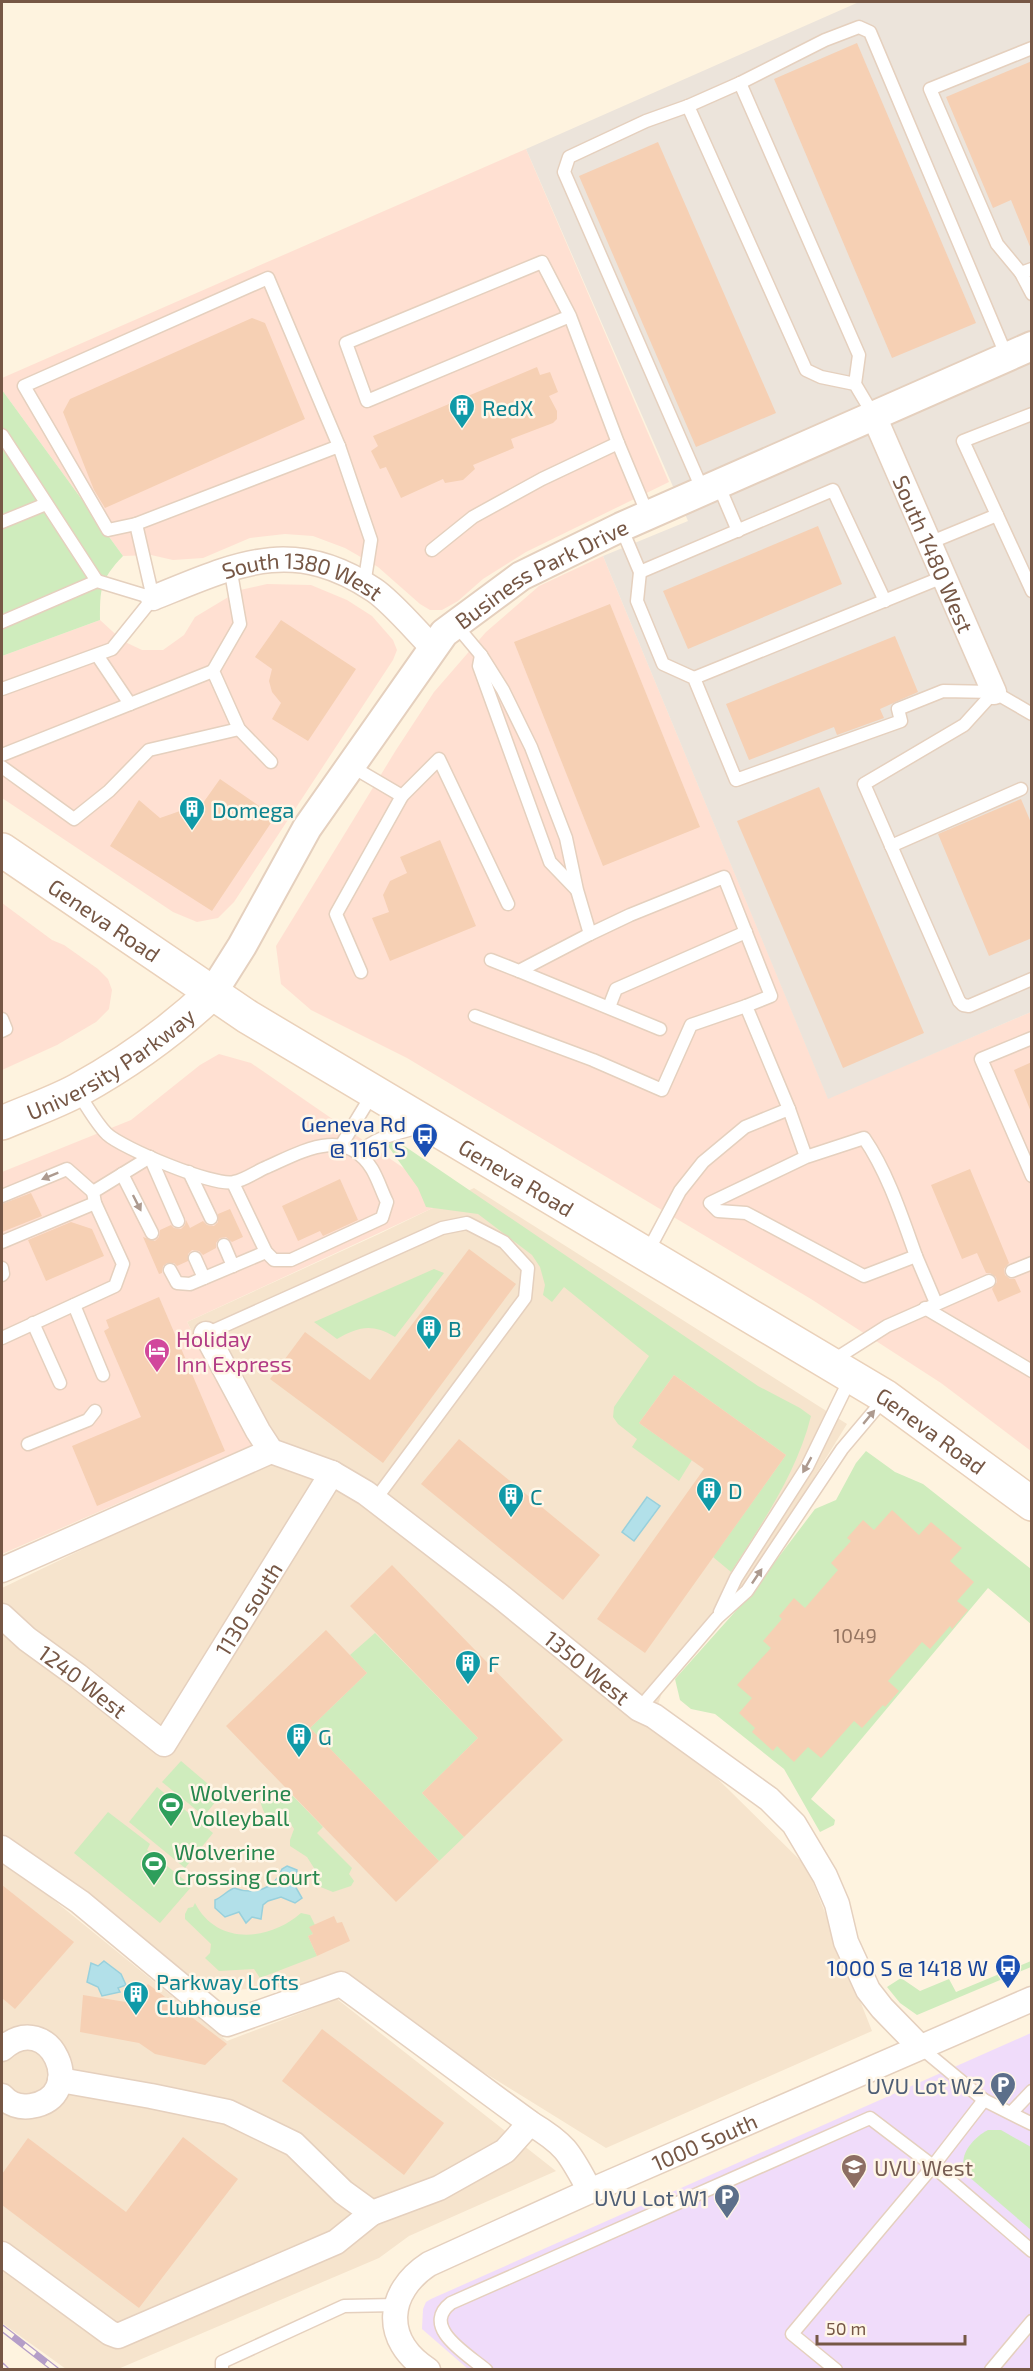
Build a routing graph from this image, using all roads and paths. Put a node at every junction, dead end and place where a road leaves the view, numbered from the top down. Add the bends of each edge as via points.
1 (1032, 48) edge
2 (740, 83) junction
3 (688, 106) junction
4 (1026, 271) edge
5 (1032, 294) edge
6 (570, 316) junction
7 (1019, 352) edge
8 (855, 384) junction
9 (1032, 414) edge
10 (874, 416) junction
11 (2, 435) edge
12 (618, 443) junction
13 (339, 446) junction
14 (710, 487) junction
15 (46, 504) junction
16 (648, 514) junction
17 (997, 515) junction
18 (2, 522) edge
19 (136, 524) junction
20 (621, 527) junction
21 (738, 531) junction
22 (929, 543) junction
23 (432, 550) dead end
24 (230, 567) junction
25 (640, 572) junction
26 (943, 577) junction
27 (97, 581) junction
28 (364, 585) junction
29 (1032, 591) edge
30 (153, 598) junction
31 (885, 601) junction
32 (2, 622) edge
33 (455, 624) junction
34 (433, 648) junction
35 (97, 655) junction
36 (481, 655) junction
37 (213, 671) junction
38 (694, 678) junction
39 (2, 689) edge
40 (994, 692) junction
41 (130, 704) junction
42 (1032, 714) edge
43 (239, 729) junction
44 (2, 755) edge
45 (271, 762) dead end
46 (350, 765) junction
47 (2, 767) edge
48 (1021, 789) dead end
49 (402, 796) junction
50 (891, 846) junction
51 (2, 850) edge
52 (577, 890) junction
53 (508, 904) dead end
54 (746, 932) junction
55 (590, 934) junction
56 (491, 960) dead end
57 (519, 971) junction
58 (361, 972) dead end
59 (1032, 979) edge
60 (213, 992) junction
61 (746, 1006) junction
62 (609, 1007) junction
63 (475, 1016) dead end
64 (2, 1019) edge
65 (660, 1029) dead end
66 (2, 1031) edge
67 (1032, 1038) edge
68 (76, 1091) junction
69 (374, 1092) junction
70 (789, 1108) junction
71 (2, 1123) edge
72 (429, 1125) junction
73 (342, 1144) junction
74 (359, 1153) junction
75 (150, 1157) junction
76 (806, 1157) junction
77 (189, 1172) junction
78 (122, 1174) junction
79 (1032, 1176) edge
80 (234, 1183) junction
81 (2, 1196) edge
82 (94, 1197) junction
83 (211, 1218) dead end
84 (178, 1221) dead end
85 (152, 1233) dead end
86 (2, 1242) edge
87 (224, 1245) dead end
88 (266, 1252) junction
89 (646, 1254) junction
90 (916, 1256) junction
91 (195, 1258) dead end
92 (1032, 1263) edge
93 (233, 1266) junction
94 (2, 1268) edge
95 (170, 1270) dead end
96 (1012, 1271) dead end
97 (2, 1275) edge
98 (204, 1278) junction
99 (989, 1281) dead end
100 (74, 1305) junction
101 (930, 1306) junction
102 (33, 1323) junction
103 (206, 1334) joint
104 (2, 1338) edge
105 (841, 1369) junction
106 (1032, 1371) edge
107 (103, 1375) dead end
108 (60, 1383) dead end
109 (886, 1396) junction
110 (95, 1411) dead end
111 (28, 1444) dead end
112 (271, 1451) junction
113 (332, 1473) junction
114 (375, 1500) junction
115 (1032, 1504) edge
116 (2, 1570) edge
117 (2, 1616) edge
118 (717, 1618) junction
119 (639, 1709) junction
120 (164, 1744) joint
121 (2, 1848) edge
122 (1032, 1999) edge
123 (920, 2047) junction
124 (2, 2049) edge
125 (60, 2080) junction
126 (1032, 2091) edge
127 (3, 2100) edge
128 (984, 2100) junction
129 (1011, 2113) junction
130 (530, 2123) junction
131 (1032, 2124) edge
132 (933, 2166) junction
133 (590, 2191) junction
134 (372, 2212) junction
135 (1032, 2251) edge
136 (2, 2254) edge
137 (397, 2305) junction
138 (1032, 2321) edge
139 (222, 2370) edge
140 (428, 2370) edge
141 (486, 2370) edge
142 (836, 2370) edge
143 (991, 2370) edge

1 - 4 lane via 930,89 997,244
2 - 3 lane
2 - 7 lane via 825,40 859,27 870,32
2 - 8 lane via 859,355
3 - 8 lane via 806,370
3 - 14 lane via 569,157 564,172
4 - 5 lane
6 - 6 lane via 367,401 345,343 542,262
6 - 12 lane
7 - 10 street, Business Park Drive
8 - 10 lane
9 - 17 lane via 963,441
10 - 14 street, Business Park Drive
10 - 22 street, South 1480 West
11 - 15 lane
12 - 16 lane
12 - 23 lane via 473,517
13 - 19 lane
13 - 19 lane via 268,278 24,386 108,530
13 - 28 lane via 371,540
14 - 16 street, Business Park Drive
14 - 21 lane
15 - 18 lane
15 - 27 lane
16 - 20 street, Business Park Drive
17 - 22 lane
17 - 29 lane
19 - 30 lane
20 - 25 lane
20 - 33 street, Business Park Drive via 521,576
21 - 25 lane
21 - 31 lane via 833,490
22 - 26 street, South 1480 West
24 - 28 street, South 1380 West via 270,559 313,561
24 - 30 street, South 1380 West
24 - 37 lane via 240,624
25 - 38 lane via 637,601 663,664
26 - 31 lane
26 - 40 street, South 1480 West
27 - 30 lane
27 - 32 lane
28 - 34 street, South 1380 West via 375,590
30 - 35 lane via 112,649
31 - 38 lane
33 - 34 street, Business Park Drive
33 - 36 lane
34 - 46 street, Business Park Drive
35 - 39 lane
35 - 41 lane
36 - 52 lane via 531,747 566,838
36 - 52 lane via 479,666 550,862
37 - 41 lane
37 - 43 lane
38 - 40 lane via 736,780 901,721 898,709 943,691
40 - 42 lane
40 - 50 lane via 964,725 864,784
41 - 44 lane
43 - 45 lane
43 - 47 lane via 149,750 74,819
46 - 49 lane
46 - 60 street, Business Park Drive via 307,828
48 - 50 lane
49 - 53 lane via 439,759
49 - 58 lane via 336,914
50 - 59 lane via 963,1005 969,1006
51 - 60 main road, Geneva Road
52 - 55 lane
54 - 55 lane via 724,877
54 - 61 lane via 771,996
54 - 62 lane via 616,989
55 - 57 lane
56 - 57 lane
57 - 62 lane
60 - 68 main road, University Parkway via 176,1026
60 - 69 main road, Geneva Road
61 - 63 lane via 691,1025 662,1090
61 - 70 lane
62 - 65 lane
64 - 66 lane via 6,1029
67 - 79 lane via 981,1059
68 - 71 main road, University Parkway
68 - 75 lane via 108,1134
69 - 72 main road, Geneva Road
69 - 73 lane
70 - 76 lane
70 - 89 lane via 745,1127 703,1161 680,1191
72 - 74 lane via 380,1138
72 - 89 main road, Geneva Road
73 - 74 lane
73 - 80 lane via 301,1152
74 - 88 lane via 372,1169 387,1203 382,1218 291,1260 274,1260
75 - 77 lane
75 - 78 lane
75 - 84 lane
76 - 90 lane via 864,1138 903,1219
76 - 90 lane via 710,1203 718,1211 746,1213 864,1276
77 - 80 lane via 212,1181
77 - 83 lane
78 - 82 lane
78 -> 85 lane
80 - 88 lane
82 -> 81 lane via 67,1169
82 - 86 lane
82 - 100 lane via 123,1264 115,1286
87 - 93 lane
88 - 93 lane
89 - 105 main road, Geneva Road
90 - 101 lane
91 - 98 lane
92 - 96 lane
93 - 98 lane
94 - 97 lane
95 - 98 lane via 177,1283 190,1284
99 - 101 lane
100 - 102 lane
100 - 107 lane
101 - 105 lane via 887,1326
101 - 106 lane
102 - 104 lane
102 - 108 lane
103 - 112 street
103 - 114 lane via 442,1228 467,1223 504,1242 528,1268 525,1298
105 - 109 main road, Geneva Road
105 -> 118 lane via 807,1467 736,1578
109 - 115 main road, Geneva Road
118 -> 109 lane via 747,1591 842,1449
110 - 111 lane via 88,1420
112 - 113 street, 1350 West
112 - 116 street
113 - 114 street, 1350 West
113 - 120 street, 1130 south
114 - 119 street, 1350 West
117 - 120 street, 1240 West
118 - 119 lane
119 - 123 street, 1350 West via 731,1770 794,1824 825,1876 846,1942 868,1990
121 - 130 street via 80,1902 227,2024 341,1984
122 - 123 street, 1000 South
123 - 128 lane
123 - 133 street, 1000 South
124 - 125 street via 17,2039 43,2042 56,2054
125 - 127 street via 53,2094 41,2103 26,2107
125 - 134 street via 228,2112 294,2144 343,2192
126 - 129 lane
128 - 129 lane
128 - 132 lane
129 - 131 lane
130 - 133 street via 569,2152
130 - 134 street via 505,2151 439,2188
132 - 135 lane
132 - 141 lane via 870,2118 451,2302 440,2317 443,2332
132 - 142 lane via 792,2334
133 - 137 street, 1000 South via 429,2264 406,2283
134 - 136 street via 336,2242 118,2336
137 - 139 lane via 344,2306 222,2362
137 - 140 street via 398,2337 412,2358
138 - 143 lane

